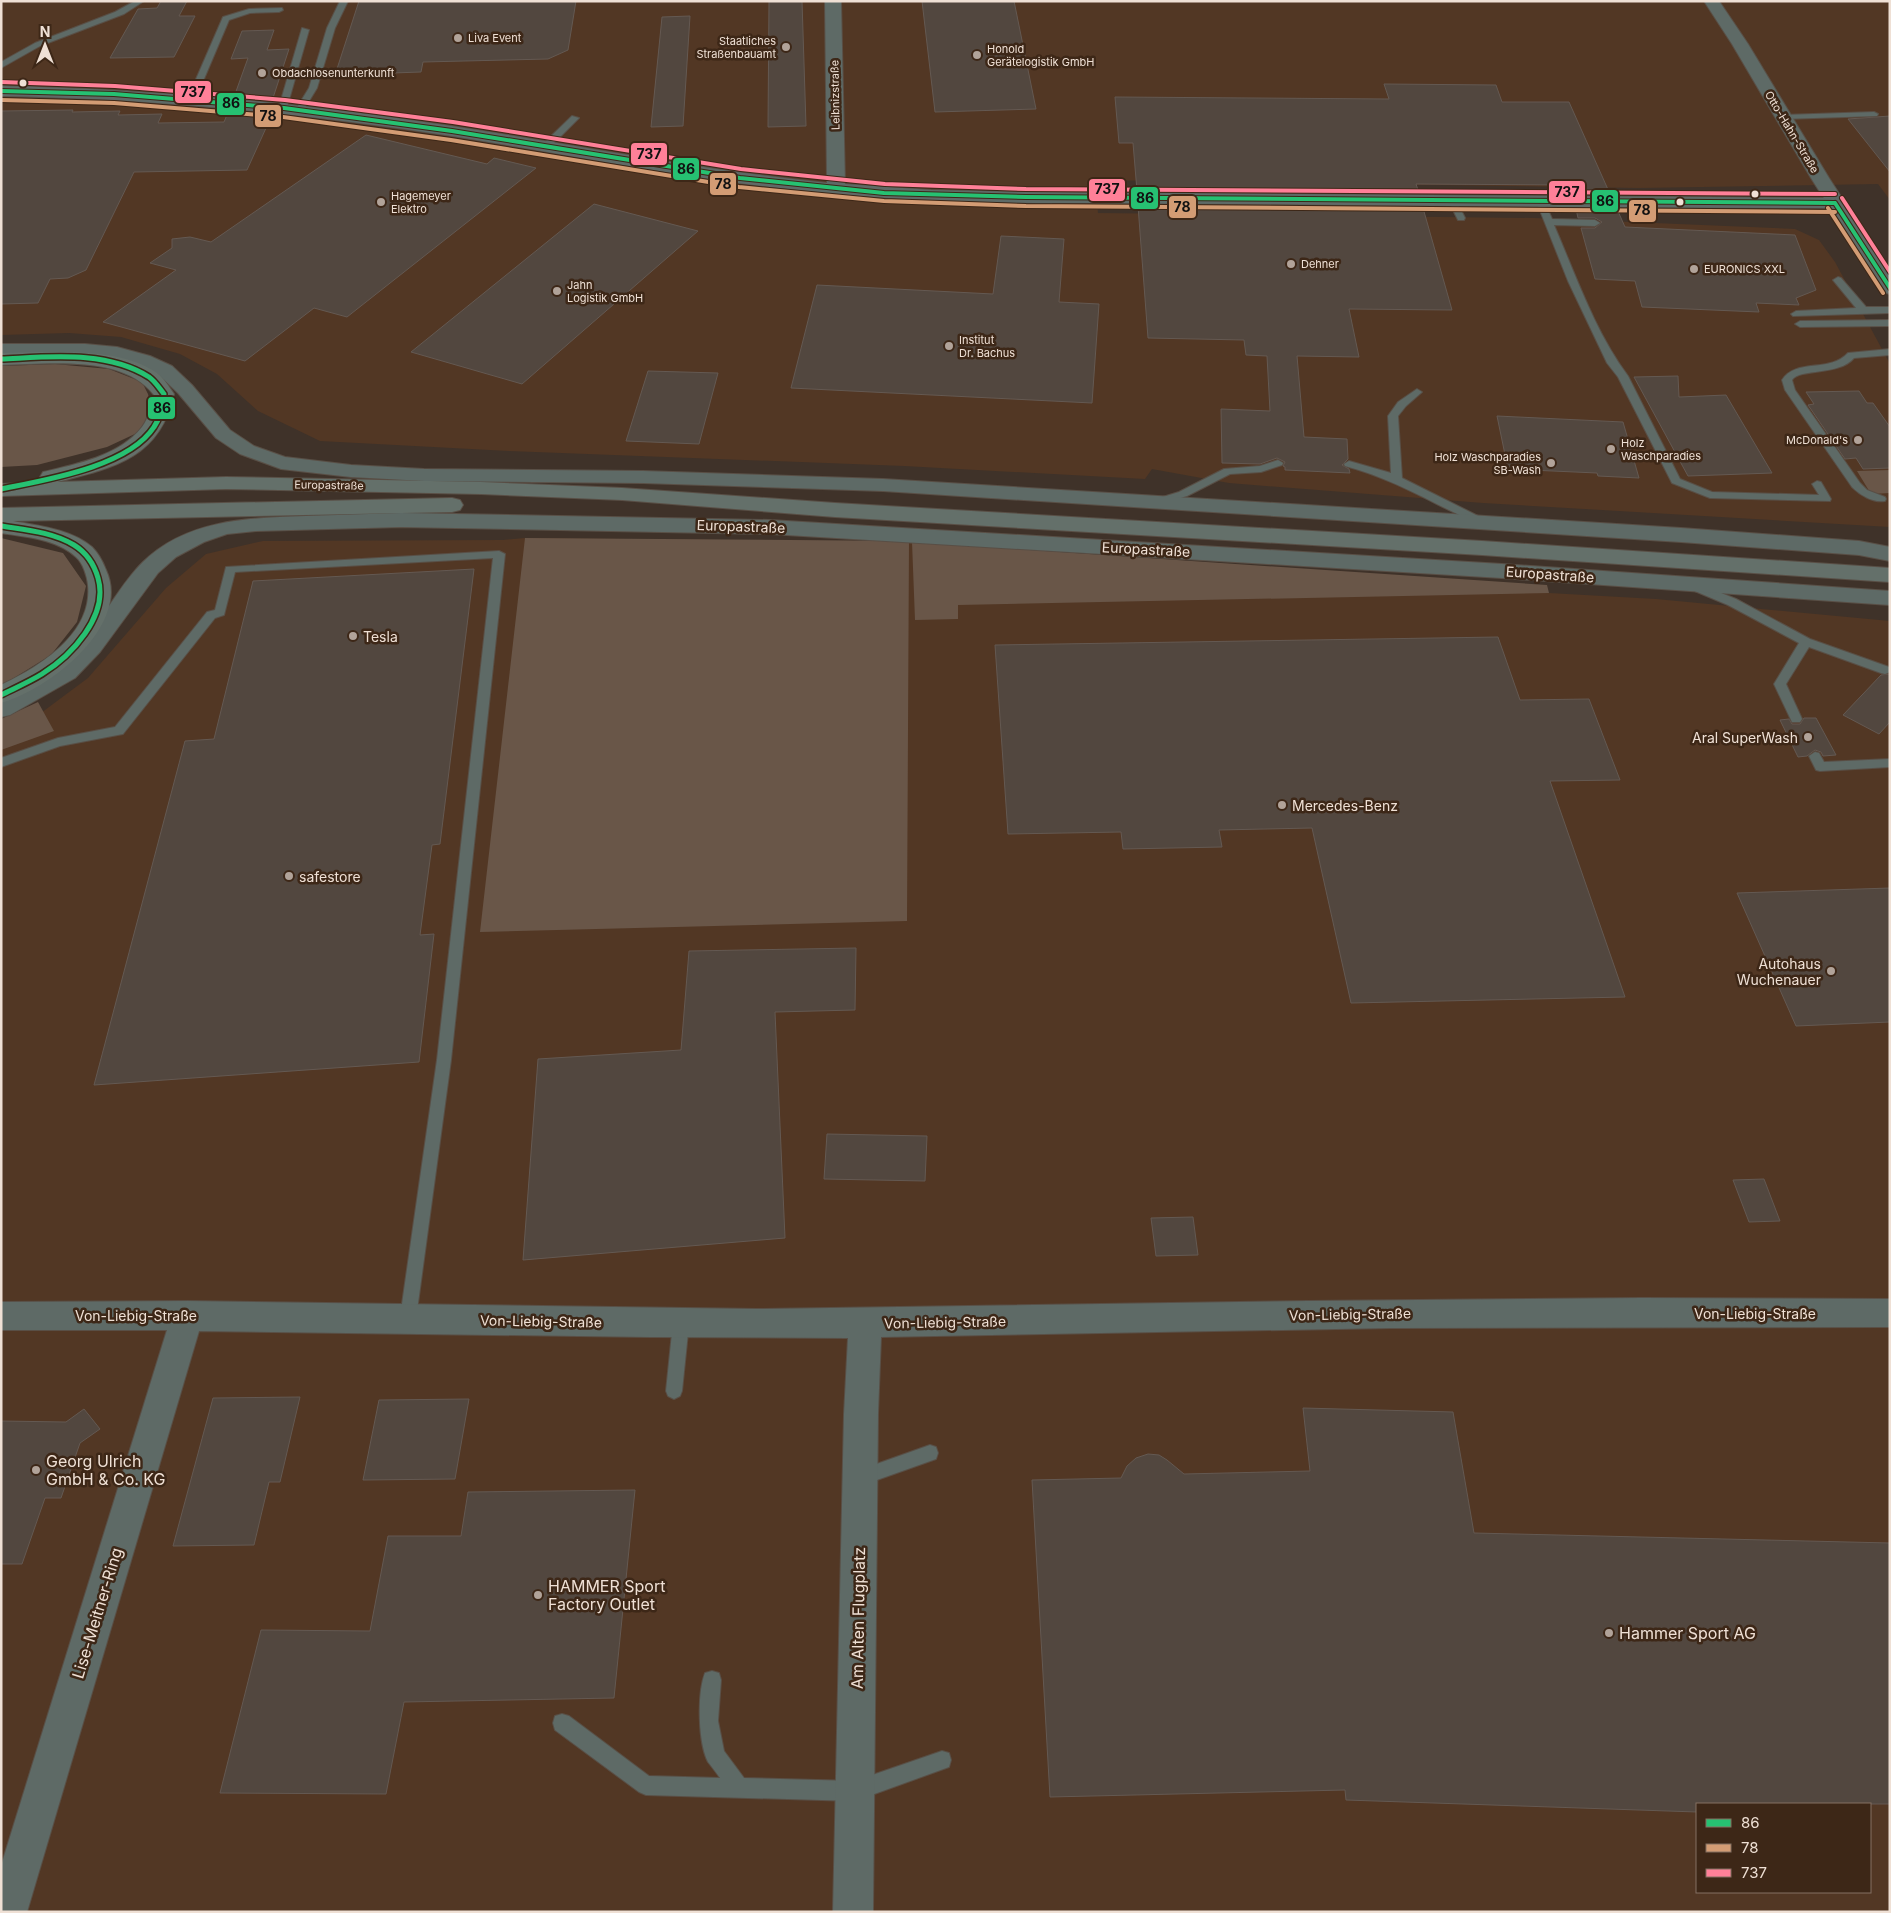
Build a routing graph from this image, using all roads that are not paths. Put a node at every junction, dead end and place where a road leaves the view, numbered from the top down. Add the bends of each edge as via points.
1 (140, 1) edge
2 (344, 1) edge
3 (833, 1) edge
4 (1711, 1) edge
5 (278, 10) dead end
6 (305, 30) dead end
7 (1, 66) edge
8 (1, 91) edge
9 (191, 100) junction
10 (292, 108) junction
11 (1874, 114) dead end
12 (1783, 117) junction
13 (575, 118) dead end
14 (546, 146) junction
15 (836, 189) junction
16 (1453, 202) junction
17 (1836, 203) junction
18 (1541, 204) junction
19 (1461, 218) dead end
20 (1549, 222) junction
21 (1595, 223) dead end
22 (1884, 269) edge
23 (1838, 280) dead end
24 (1890, 288) edge
25 (1862, 310) junction
26 (1890, 310) edge
27 (1796, 314) dead end
28 (1885, 323) edge
29 (1800, 324) dead end
30 (1, 350) edge
31 (1890, 352) edge
32 (1, 360) edge
33 (1625, 362) dead end
34 (1612, 363) junction
35 (1417, 392) dead end
36 (1278, 463) dead end
37 (1349, 464) dead end
38 (424, 475) junction
39 (1398, 478) junction
40 (226, 483) junction
41 (1818, 484) dead end
42 (1, 490) edge
43 (1881, 499) dead end
44 (1156, 502) junction
45 (835, 510) junction
46 (178, 511) junction
47 (1, 515) edge
48 (401, 520) junction
49 (1481, 522) junction
50 (1, 526) edge
51 (1859, 548) junction
52 (1890, 549) edge
53 (1890, 554) edge
54 (1890, 575) edge
55 (1691, 584) junction
56 (1886, 598) edge
57 (1806, 642) junction
58 (1885, 670) dead end
59 (1, 695) edge
60 (1, 709) edge
61 (1796, 719) dead end
62 (1815, 756) dead end
63 (1, 762) edge
64 (1890, 763) edge
65 (1890, 1313) edge
66 (188, 1315) junction
67 (1, 1316) edge
68 (408, 1318) junction
69 (682, 1323) junction
70 (865, 1323) junction
71 (674, 1391) dead end
72 (930, 1453) dead end
73 (860, 1478) junction
74 (712, 1680) dead end
75 (562, 1723) dead end
76 (942, 1760) dead end
77 (740, 1788) junction
78 (856, 1791) junction
79 (7, 1912) edge
80 (853, 1912) edge

1 - 7 lane via 121,13 8,59
2 - 10 lane via 331,28 312,88
3 - 15 street, Leibnizstraße
4 - 12 street, Otto-Hahn-Straße
5 - 9 lane via 249,11 226,19
6 - 10 lane
8 - 9 street
9 - 10 street
10 - 14 street
11 - 12 lane
12 - 17 street, Otto-Hahn-Straße
13 - 14 lane
14 - 15 street via 664,167
15 - 16 street via 1022,197
16 - 18 street
16 - 19 lane
17 - 18 street
17 - 22 street, Otto-Hahn-Straße
18 - 20 lane
20 - 21 lane
20 - 34 lane via 1573,281 1595,318
22 - 24 street, Otto-Hahn-Straße
23 - 25 lane
25 - 26 lane
25 - 27 lane
28 - 29 lane
30 - 38 street via 117,352 165,370 223,434 247,450 281,463
31 - 43 lane via 1851,355 1846,361 1823,369 1800,371 1787,380 1790,390 1856,485 1863,492
32 - 42 highway via 108,361 150,377 164,394 162,411 154,428 141,442 116,457
33 - 34 lane
34 - 41 lane via 1623,376 1676,481 1710,495 1826,499
35 - 39 lane via 1393,416
36 - 44 lane via 1261,469 1228,471 1183,494
37 - 39 lane
38 - 40 highway
38 - 44 street via 770,480
39 - 49 lane
40 - 42 highway, Europastraße
40 - 45 highway, Europastraße via 622,494
44 - 49 street
45 - 46 highway, Europastraße via 470,504
45 - 54 highway, Europastraße
46 - 47 highway, Europastraße
46 - 48 highway
48 - 55 street, Europastraße via 770,527
48 - 60 street, Europastraße via 256,524 224,528 196,537 168,552 150,568 92,647 66,672
49 - 51 street
50 - 59 highway via 61,540 85,553 98,573 101,595 91,624 76,643 53,666
51 - 52 street
51 - 53 street
55 - 56 street, Europastraße
55 - 57 lane
57 - 58 lane
57 - 61 lane via 1780,684
62 - 64 lane via 1820,767
63 - 68 lane via 58,742 119,731 211,615 220,612 230,569 499,554 444,1060
65 - 70 street, Von-Liebig-Straße via 1558,1312
66 - 67 street, Von-Liebig-Straße
66 - 68 street, Von-Liebig-Straße
66 - 79 street, Lise-Meitner-Ring
68 - 69 street, Von-Liebig-Straße
69 - 70 street, Von-Liebig-Straße
69 - 71 lane
70 - 73 street, Am Alten Flugplatz
72 - 73 lane
73 - 78 street, Am Alten Flugplatz
74 - 77 lane via 709,1720 716,1755
75 - 77 lane via 646,1785
76 - 78 lane
77 - 78 lane
78 - 80 street, Am Alten Flugplatz

